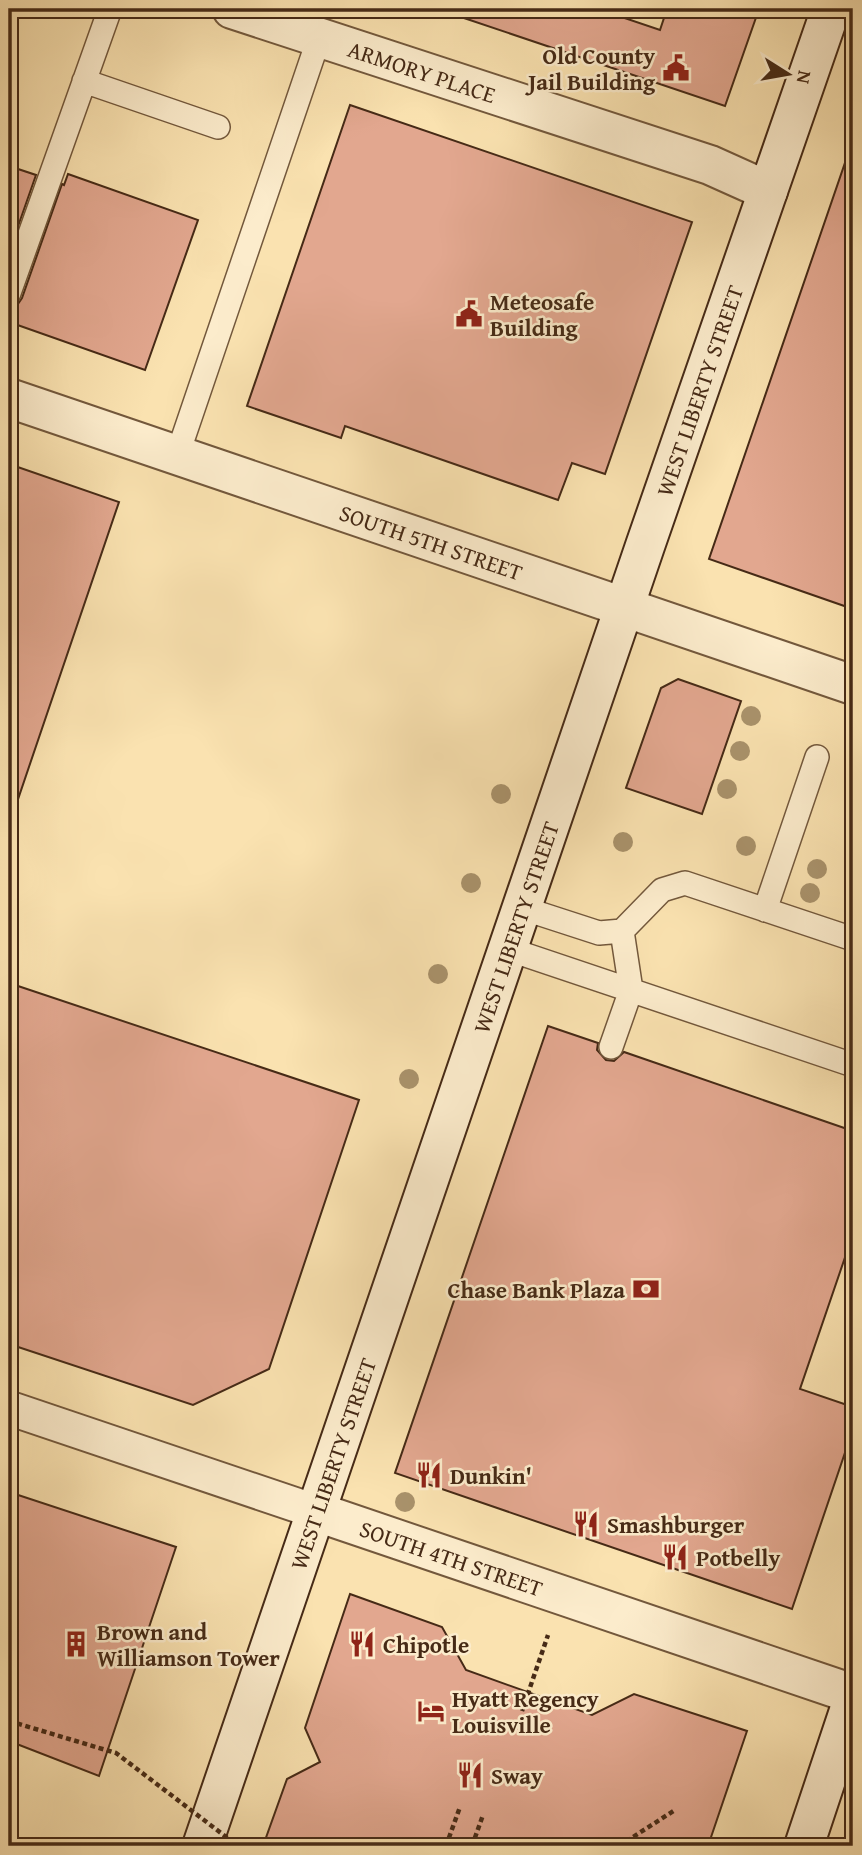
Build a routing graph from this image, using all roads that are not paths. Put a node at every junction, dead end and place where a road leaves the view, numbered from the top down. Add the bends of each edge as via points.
1 (110, 9) edge
2 (232, 9) edge
3 (831, 9) edge
4 (318, 38) junction
5 (84, 81) junction
6 (218, 127) dead end
7 (768, 191) junction
8 (9, 293) edge
9 (9, 398) edge
10 (177, 456) junction
11 (624, 607) junction
12 (853, 685) edge
13 (817, 757) dead end
14 (522, 908) junction
15 (765, 909) junction
16 (622, 931) junction
17 (853, 939) edge
18 (508, 949) junction
19 (631, 990) junction
20 (611, 1047) dead end
21 (853, 1065) edge
22 (9, 1408) edge
23 (317, 1512) junction
24 (853, 1696) edge
25 (202, 1846) edge
26 (804, 1846) edge

1 - 5 lane
2 - 4 main road, ARMORY PLACE
3 - 7 main road, WEST LIBERTY STREET
4 - 7 main road, ARMORY PLACE via 710,165
4 - 10 lane
5 - 6 lane
5 - 8 lane
7 - 11 main road, WEST LIBERTY STREET
9 - 10 main road, SOUTH 5TH STREET
10 - 11 main road, SOUTH 5TH STREET
11 - 12 main road, SOUTH 5TH STREET
11 - 14 main road, WEST LIBERTY STREET
13 - 15 lane
14 - 16 lane via 599,933
14 - 18 main road, WEST LIBERTY STREET
15 - 16 lane via 685,883 662,890
15 - 17 lane
16 - 19 lane
18 - 19 lane
18 - 23 main road, WEST LIBERTY STREET
19 - 20 lane
19 - 21 lane
22 - 23 street, SOUTH 4TH STREET
23 - 24 main road, SOUTH 4TH STREET
23 - 25 main road, WEST LIBERTY STREET
24 - 26 main road

